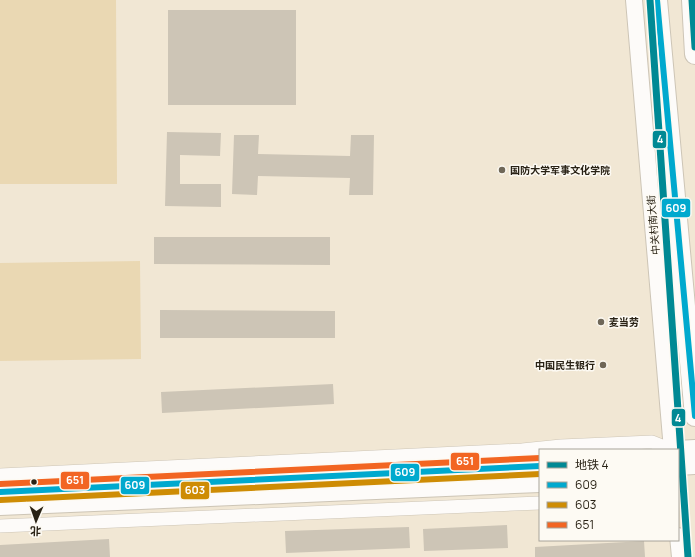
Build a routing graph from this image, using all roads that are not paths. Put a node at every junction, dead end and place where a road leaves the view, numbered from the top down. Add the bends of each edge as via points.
1 (634, 0) edge
2 (657, 0) edge
3 (692, 0) edge
4 (695, 54) edge
5 (695, 416) edge
6 (670, 449) edge
7 (672, 449) edge
8 (695, 449) edge
9 (679, 450) edge
10 (695, 465) edge
11 (539, 466) edge
12 (679, 466) edge
13 (0, 475) edge
14 (539, 483) edge
15 (0, 492) edge
16 (539, 503) edge
17 (0, 506) edge
18 (0, 526) edge
19 (678, 541) edge
20 (680, 557) edge

1 - 7 street, 中关村南大街
2 - 5 main road
3 - 4 main road
6 - 13 street via 652,442
8 - 9 main road
10 - 12 main road
11 - 15 main road
14 - 17 main road
16 - 18 street
19 - 20 street

